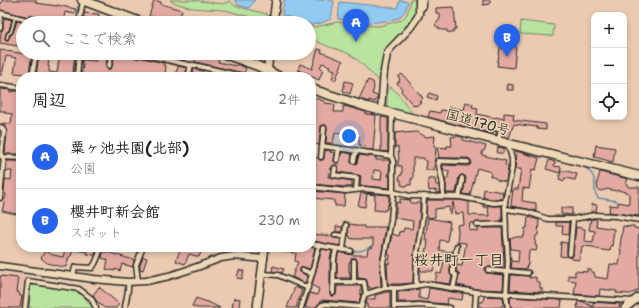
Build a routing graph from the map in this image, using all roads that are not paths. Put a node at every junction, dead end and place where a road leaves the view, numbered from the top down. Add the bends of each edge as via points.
1 (83, 0) edge
2 (276, 0) edge
3 (419, 0) edge
4 (423, 0) edge
5 (419, 11) junction
6 (1, 14) edge
7 (80, 16) edge
8 (125, 16) edge
9 (274, 16) edge
10 (15, 17) joint
11 (0, 28) edge
12 (7, 38) dead end
13 (35, 60) edge
14 (78, 60) edge
15 (110, 60) edge
16 (168, 60) edge
17 (241, 60) edge
18 (268, 60) edge
19 (190, 65) junction
20 (109, 66) dead end
21 (33, 72) edge
22 (77, 72) edge
23 (189, 72) edge
24 (223, 72) edge
25 (265, 72) edge
26 (267, 72) edge
27 (0, 85) edge
28 (16, 87) edge
29 (316, 91) edge
30 (381, 110) junction
31 (392, 113) junction
32 (502, 124) dead end
33 (490, 126) dead end
34 (2, 128) dead end
35 (324, 128) dead end
36 (501, 130) junction
37 (498, 141) junction
38 (510, 144) junction
39 (322, 146) junction
40 (339, 148) junction
41 (356, 150) junction
42 (392, 156) junction
43 (2, 157) edge
44 (322, 157) dead end
45 (16, 158) edge
46 (338, 160) dead end
47 (354, 161) dead end
48 (468, 162) dead end
49 (335, 168) dead end
50 (639, 176) edge
51 (462, 178) dead end
52 (1, 180) edge
53 (316, 188) edge
54 (356, 190) junction
55 (393, 192) junction
56 (424, 196) junction
57 (443, 196) junction
58 (459, 197) junction
59 (0, 198) edge
60 (506, 202) junction
61 (506, 209) junction
62 (573, 219) junction
63 (639, 220) edge
64 (506, 224) junction
65 (346, 225) dead end
66 (477, 225) dead end
67 (335, 235) dead end
68 (345, 236) junction
69 (316, 245) edge
70 (319, 245) junction
71 (457, 246) dead end
72 (336, 249) junction
73 (343, 250) junction
74 (351, 251) dead end
75 (100, 252) edge
76 (141, 252) edge
77 (265, 252) edge
78 (570, 254) dead end
79 (264, 259) junction
80 (354, 261) dead end
81 (0, 266) edge
82 (303, 270) dead end
83 (488, 270) dead end
84 (508, 272) junction
85 (528, 272) dead end
86 (262, 274) junction
87 (312, 274) junction
88 (73, 276) junction
89 (138, 281) junction
90 (128, 282) junction
91 (334, 282) junction
92 (354, 282) junction
93 (416, 286) junction
94 (308, 288) junction
95 (385, 288) junction
96 (394, 288) junction
97 (454, 289) junction
98 (476, 292) junction
99 (333, 293) dead end
100 (366, 294) junction
101 (506, 294) junction
102 (636, 299) edge
103 (361, 307) edge
104 (394, 307) edge
105 (25, 308) edge
106 (96, 308) edge
107 (126, 308) edge
108 (257, 308) edge
109 (301, 308) edge
110 (319, 308) edge
111 (450, 308) edge
112 (475, 308) edge
113 (508, 308) edge
114 (625, 308) edge

1 - 7 street
1 - 8 highway
2 - 9 main road
3 - 5 street
4 - 5 street via 423,6
5 - 30 street via 414,22 387,54
6 - 10 street
6 - 11 street
10 - 12 lane
13 - 21 street
14 - 22 street
15 - 20 street
16 - 19 street
17 - 25 highway via 258,66
18 - 26 main road
19 - 23 street
19 - 24 street
27 - 28 street
29 - 30 highway, 国道170号
30 - 31 highway, 国道170号
31 - 37 highway, 国道170号
31 - 42 street
32 - 36 street
33 - 36 street
34 - 43 street
35 - 39 street
36 - 37 street
37 - 38 highway, 国道170号
38 - 50 highway, 国道170号
38 - 60 street via 512,168
39 - 40 street
39 - 44 street
40 - 41 street
40 - 46 street
41 - 42 street
41 - 47 street
42 - 55 street
43 - 45 street
43 - 52 street
48 - 57 street via 438,161
49 - 54 street via 334,175 357,178
51 - 58 street
52 - 59 street
53 - 54 street
54 - 55 street
55 - 56 street
55 - 95 street via 391,220 382,263
56 - 57 street
56 - 93 street
57 - 58 street
58 - 60 street via 494,203
60 - 61 street
61 - 62 street via 548,219
61 - 64 street
62 - 63 street via 595,215
62 - 78 street
64 - 66 street
64 - 84 street
65 - 68 street
67 - 68 street
68 - 73 street
69 - 70 street
70 - 72 street
70 - 87 street
71 - 97 street via 453,265 453,273 456,275
72 - 73 street
72 - 91 street
73 - 74 street
75 - 88 street via 92,268 75,267
76 - 89 street via 136,265
77 - 79 main road
79 - 86 main road
79 - 89 street via 234,256 221,258 182,273
80 - 92 street
81 - 88 street
82 - 87 street
83 - 84 street
84 - 85 street
84 - 101 street
86 - 94 street via 278,275
86 - 108 main road
87 - 94 street
88 - 90 street
89 - 90 street
90 - 107 street
91 - 92 street
91 - 99 street
92 - 100 street via 364,282
93 - 96 street
93 - 97 street via 427,284
94 - 109 street
95 - 96 street
95 - 100 street
96 - 104 street
97 - 98 street
98 - 101 street
98 - 112 street
100 - 103 street
101 - 102 street
101 - 113 street
102 - 114 main road
103 - 110 street via 326,304
104 - 111 street via 419,305
105 - 106 street via 28,281 79,288 91,298

